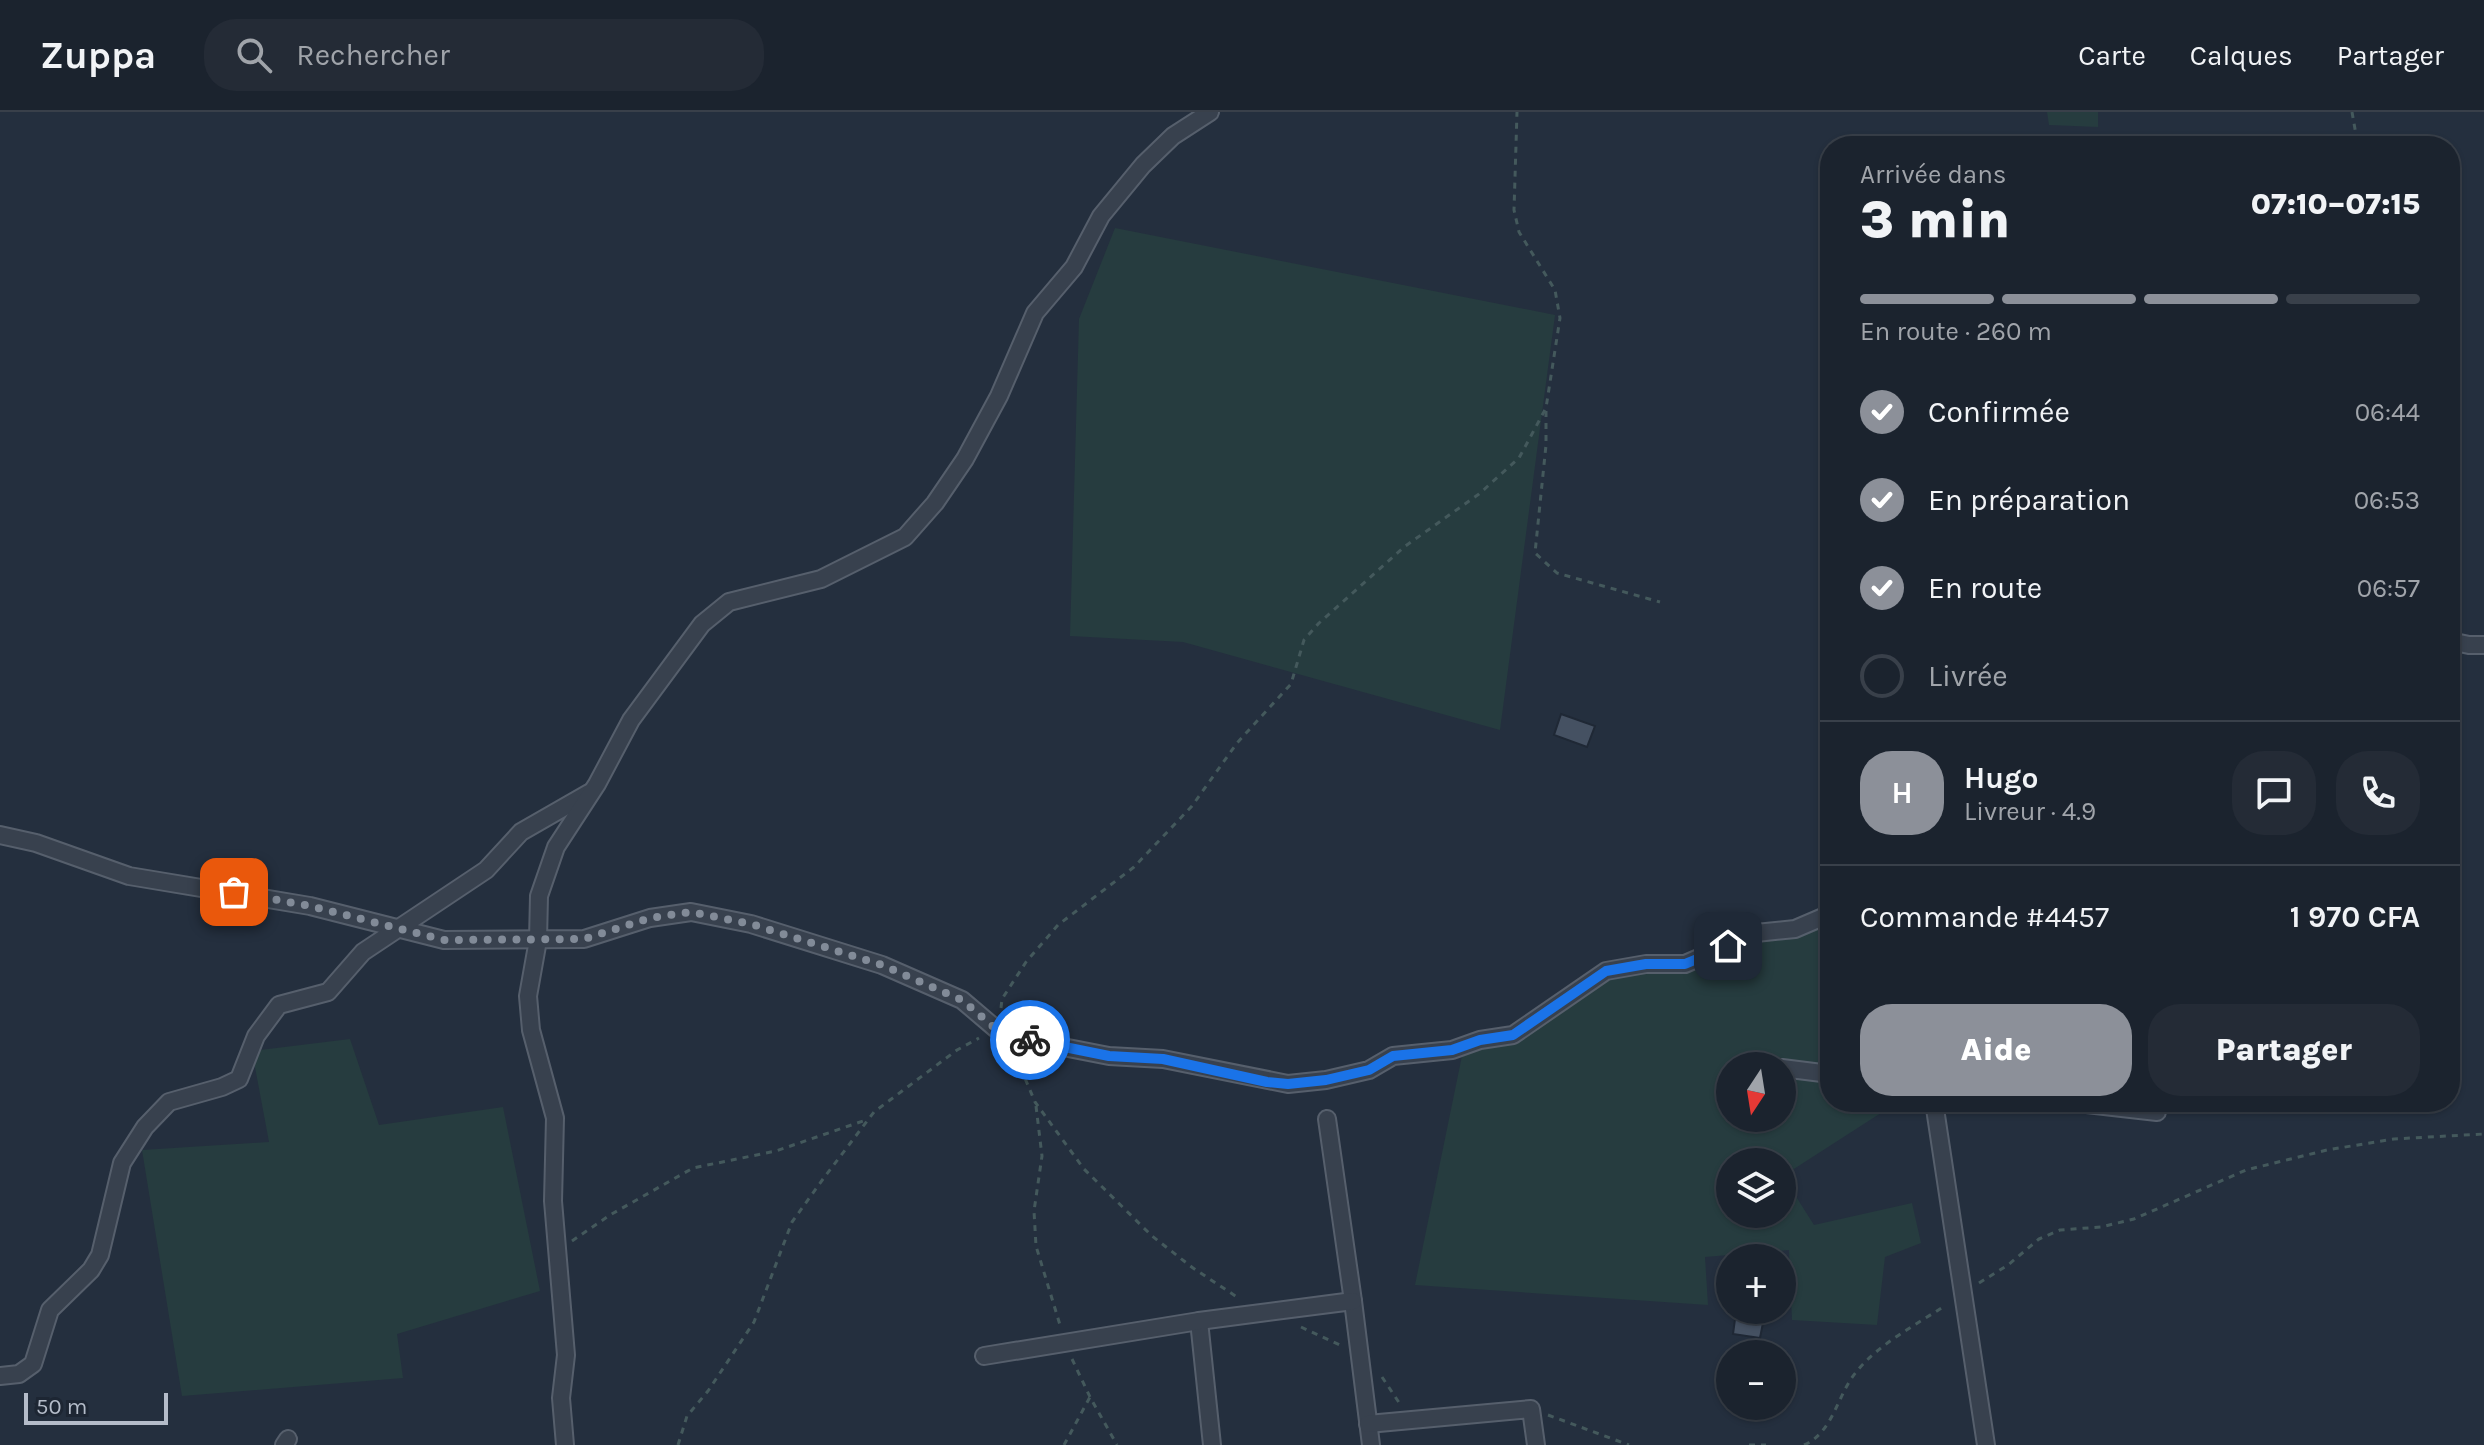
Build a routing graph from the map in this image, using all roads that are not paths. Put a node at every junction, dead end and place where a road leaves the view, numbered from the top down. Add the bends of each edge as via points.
1 (1210, 112) edge
2 (2460, 643) edge
3 (2484, 645) edge
4 (594, 790) junction
5 (0, 835) edge
6 (1820, 918) edge
7 (398, 930) junction
8 (538, 940) junction
9 (1796, 1070) edge
10 (1820, 1073) edge
11 (1936, 1112) edge
12 (1327, 1119) dead end
13 (1353, 1301) junction
14 (1199, 1321) junction
15 (984, 1356) dead end
16 (0, 1376) edge
17 (1368, 1424) junction
18 (565, 1445) edge
19 (1212, 1445) edge
20 (1371, 1445) edge
21 (1536, 1445) edge
22 (1986, 1445) edge

1 - 4 street via 1173,136 1101,216 1074,267 1035,313 965,459 905,537 821,579 729,602 702,624 631,720
2 - 3 street
4 - 7 street via 521,832 486,870
4 - 8 street via 556,847 539,896
5 - 7 street via 129,876 310,906
6 - 8 street via 1795,929 1756,933 1685,964 1606,971 1513,1035 1452,1050 1393,1056 1369,1070 1288,1084 1022,1039 995,1028 962,1000 882,965 751,924 691,912 650,918 584,939
7 - 8 street via 444,940
7 - 16 street via 363,952 328,992 279,1005 256,1036 239,1079 169,1102 145,1127 122,1163 100,1255 50,1310 33,1364 19,1374
8 - 18 street via 528,996 531,1030 555,1118 553,1201 566,1355 561,1398
9 - 10 street
11 - 22 street
12 - 13 street
13 - 14 street
13 - 17 street
14 - 15 street
14 - 19 street
17 - 20 street
17 - 21 street via 1531,1409

